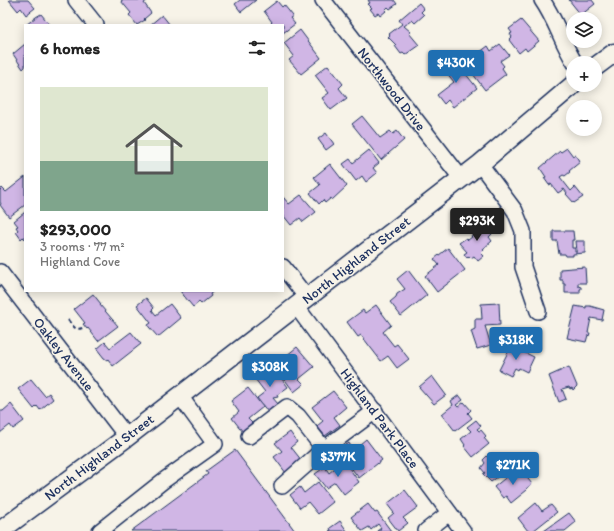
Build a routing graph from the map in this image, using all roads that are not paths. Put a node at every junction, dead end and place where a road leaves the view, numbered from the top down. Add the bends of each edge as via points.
1 (76, 0) edge
2 (323, 0) edge
3 (542, 0) edge
4 (95, 24) edge
5 (614, 53) edge
6 (570, 56) edge
7 (602, 62) edge
8 (566, 90) edge
9 (480, 164) junction
10 (461, 178) junction
11 (284, 269) edge
12 (0, 272) edge
13 (301, 302) junction
14 (538, 311) dead end
15 (180, 396) junction
16 (375, 411) junction
17 (249, 436) dead end
18 (127, 437) junction
19 (324, 449) junction
20 (282, 486) dead end
21 (449, 513) junction
22 (0, 531) edge
23 (100, 531) edge
24 (426, 531) edge
25 (463, 531) edge

1 - 4 street
2 - 10 street, Northwood Drive
3 - 6 street via 550,11
5 - 7 main road
8 - 9 main road, North Highland Street
9 - 10 main road, North Highland Street
9 - 14 street via 516,211 523,232 524,267
10 - 13 main road, North Highland Street
11 - 13 street, Highland Park Place
12 - 18 street, Oakley Avenue
13 - 15 main road, North Highland Street
13 - 16 street, Highland Park Place
15 - 18 main road, North Highland Street
15 - 23 street via 216,444 163,481
16 - 19 street
16 - 21 street, Highland Park Place
17 - 19 street via 287,408 298,416
18 - 22 main road, North Highland Street
19 - 20 street
21 - 24 street
21 - 25 street, Highland Park Place

